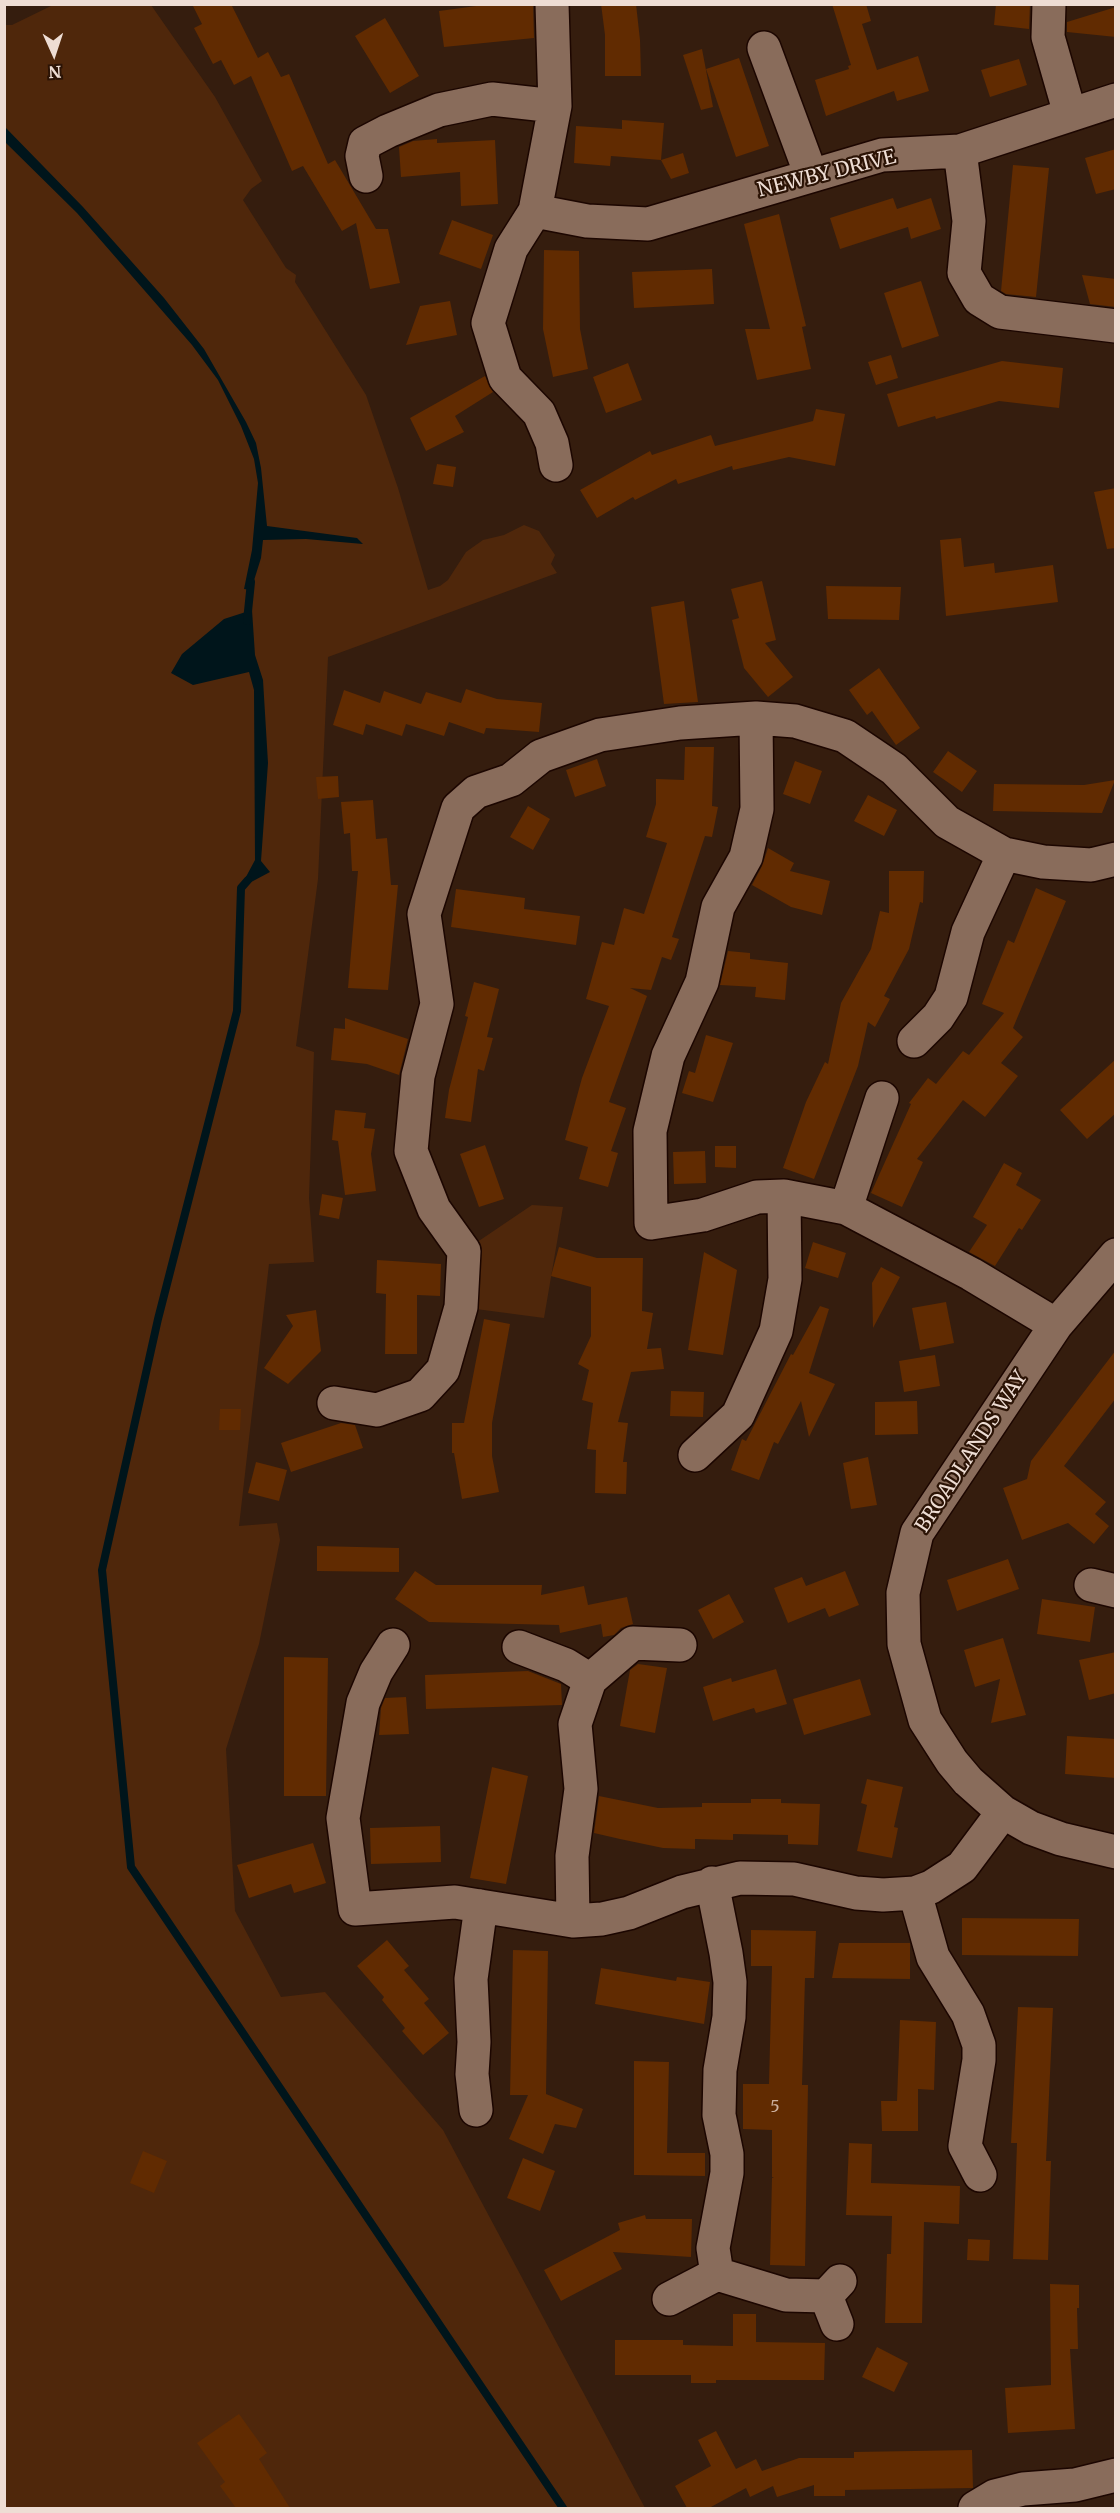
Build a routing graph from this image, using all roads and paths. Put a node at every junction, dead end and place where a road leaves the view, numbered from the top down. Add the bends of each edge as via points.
1 (552, 4) edge
2 (1049, 4) edge
3 (764, 48) dead end
4 (1116, 100) edge
5 (555, 106) junction
6 (1070, 114) junction
7 (960, 151) junction
8 (811, 175) junction
9 (366, 176) dead end
10 (535, 212) junction
11 (1116, 326) edge
12 (556, 465) dead end
13 (756, 718) junction
14 (1004, 854) junction
15 (1116, 859) edge
16 (914, 1041) dead end
17 (882, 1098) dead end
18 (784, 1196) junction
19 (846, 1208) junction
20 (1116, 1255) edge
21 (1056, 1325) junction
22 (334, 1403) dead end
23 (694, 1455) dead end
24 (393, 1645) dead end
25 (680, 1645) dead end
26 (519, 1647) dead end
27 (590, 1680) junction
28 (1003, 1812) junction
29 (1116, 1852) edge
30 (712, 1883) junction
31 (915, 1893) junction
32 (481, 1906) junction
33 (573, 1921) junction
34 (476, 2110) dead end
35 (980, 2175) dead end
36 (717, 2274) junction
37 (669, 2298) dead end
38 (834, 2300) dead end
39 (1116, 2475) edge
40 (975, 2508) edge

1 - 5 street
2 - 6 street via 1048,37
3 - 8 street
4 - 6 street, NEWBY DRIVE
5 - 9 street via 492,99 439,110 365,143 362,156
5 - 10 street
6 - 7 street, NEWBY DRIVE
7 - 8 street, NEWBY DRIVE via 882,155
7 - 11 street via 969,221 964,273 979,299 1000,312
8 - 10 street, NEWBY DRIVE via 648,224 586,221
10 - 12 street via 511,249 488,323 505,378 539,413 552,443
13 - 14 street via 795,721 845,736 894,769 947,822
13 - 18 street via 757,809 746,857 718,907 702,982 668,1056 650,1131 651,1223 703,1215 757,1197
13 - 22 street via 680,723 600,735 541,756 511,780 476,792 458,808 424,914 437,1004 418,1076 411,1151 434,1209 464,1251 461,1306 443,1370 420,1395 377,1410
14 - 15 street via 1043,862 1091,865
14 - 16 street via 968,932 951,997
17 - 19 street
18 - 19 street
18 - 23 street via 785,1279 776,1330 738,1415
19 - 21 street via 971,1274
20 - 21 street, BROADLANDS WAY
21 - 28 street, BROADLANDS WAY via 917,1533 903,1593 904,1644 926,1720 963,1775
24 - 32 street via 363,1702 343,1818 355,1909 455,1902
25 - 27 street via 633,1643
26 - 27 street via 566,1665
27 - 33 street via 575,1724 581,1789 572,1856
28 - 29 street, BROADLANDS WAY via 1061,1839
28 - 31 street via 962,1867
30 - 31 street via 768,1877 856,1893
30 - 33 street via 629,1913
30 - 36 street via 730,1982 719,2087 728,2173 713,2248
31 - 35 street via 933,1957 968,2014 979,2045 979,2060 953,2146
32 - 33 street
32 - 34 street via 471,1979
36 - 37 street
36 - 38 street via 786,2295
39 - 40 street via 1075,2485 1014,2491 995,2496

